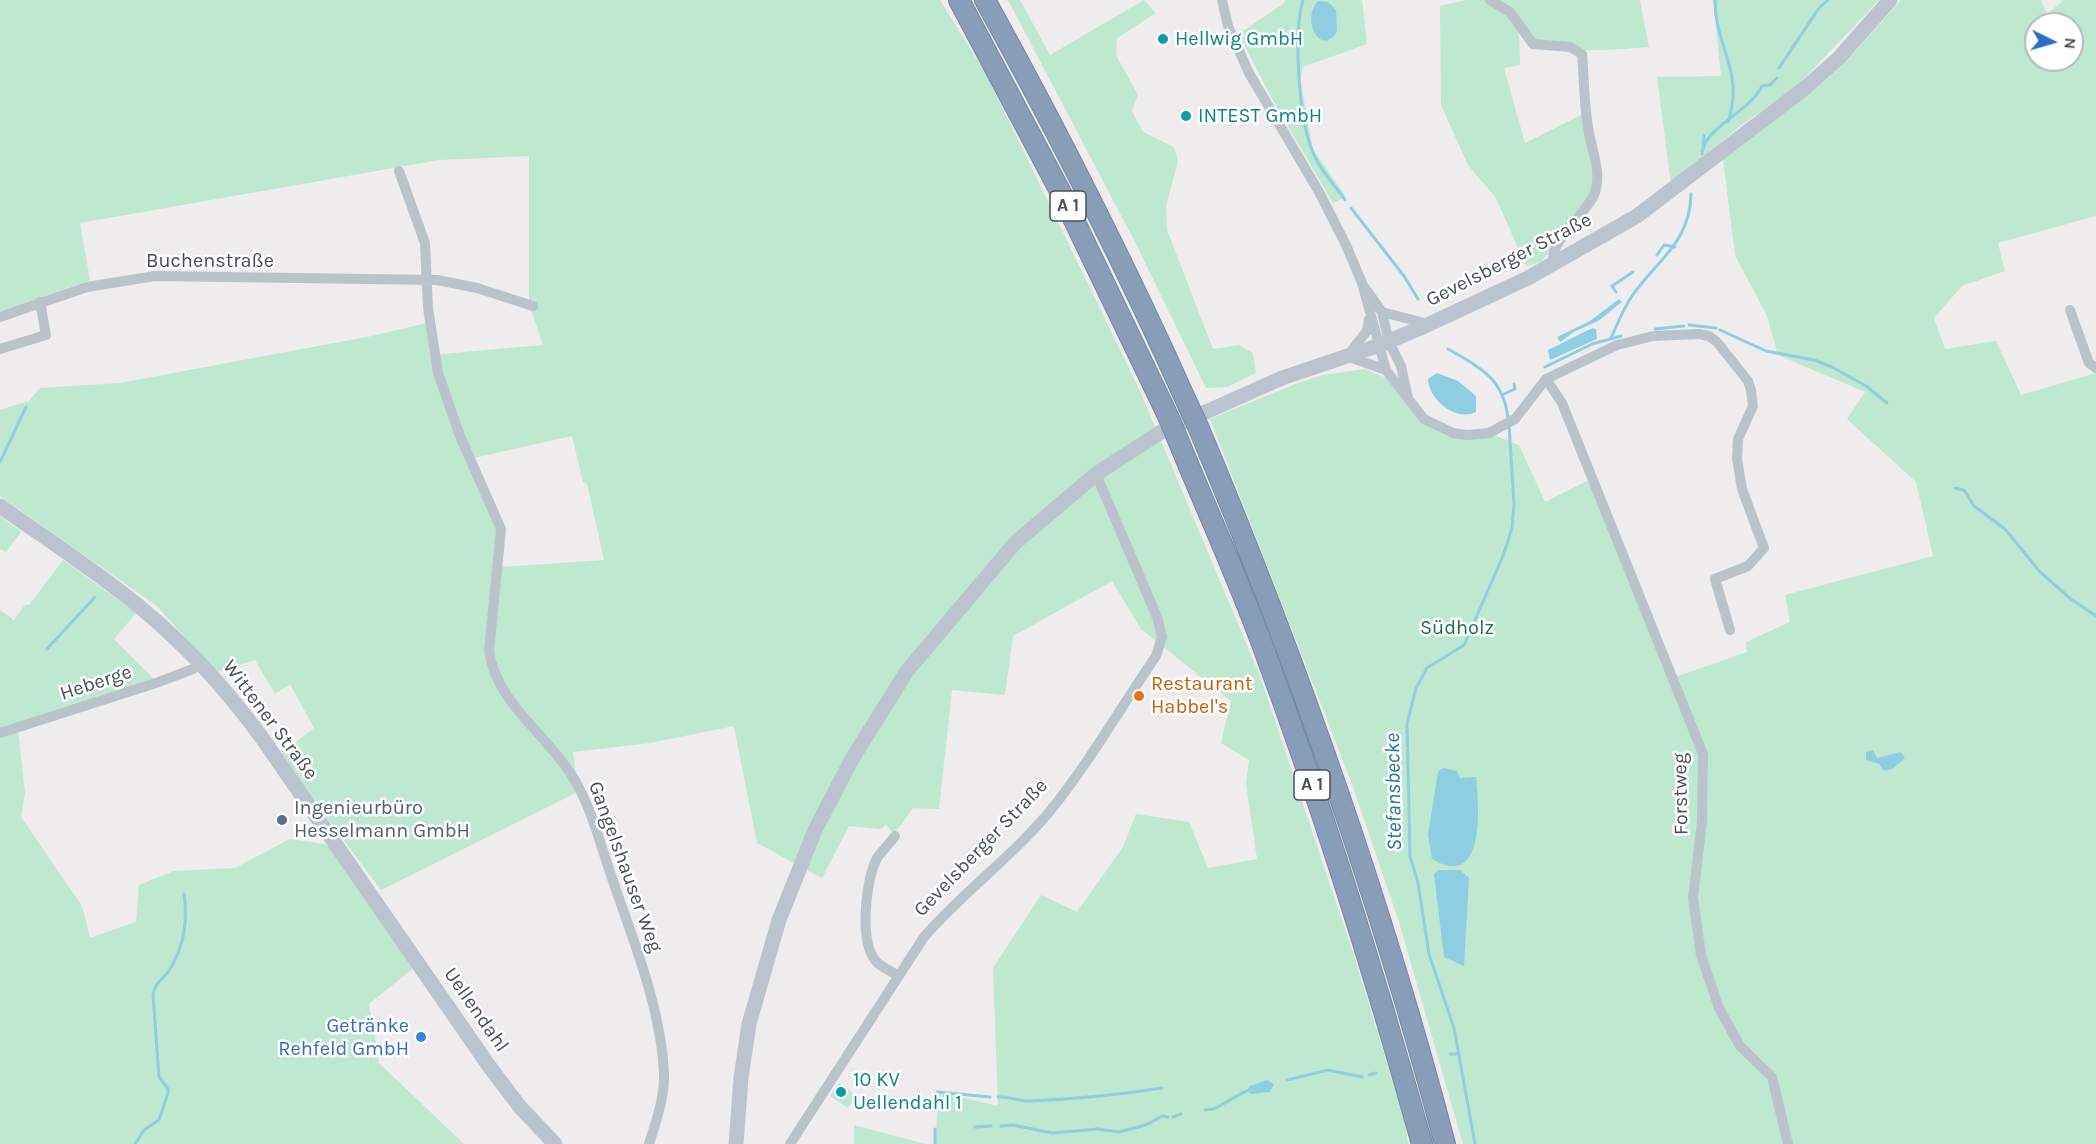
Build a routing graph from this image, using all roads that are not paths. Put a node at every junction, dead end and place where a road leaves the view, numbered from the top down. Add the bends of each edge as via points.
1 (958, 0) edge
2 (985, 0) edge
3 (1222, 0) edge
4 (1490, 0) edge
5 (1890, 0) edge
6 (399, 171) dead end
7 (1554, 264) junction
8 (427, 280) junction
9 (1362, 283) junction
10 (39, 302) junction
11 (533, 306) dead end
12 (2070, 310) dead end
13 (1382, 312) junction
14 (0, 317) edge
15 (1370, 317) junction
16 (1430, 324) junction
17 (1385, 343) junction
18 (0, 349) edge
19 (1347, 356) junction
20 (2096, 368) edge
21 (1386, 370) junction
22 (1546, 379) junction
23 (1408, 398) junction
24 (1095, 474) junction
25 (0, 506) edge
26 (1730, 630) dead end
27 (200, 663) junction
28 (0, 733) edge
29 (895, 836) dead end
30 (370, 894) joint
31 (898, 975) junction
32 (555, 1144) edge
33 (650, 1144) edge
34 (736, 1144) edge
35 (790, 1144) edge
36 (1422, 1144) edge
37 (1445, 1144) edge
38 (1788, 1144) edge

1 - 36 highway, A 1, bridge via 1067,203 1168,416 1261,641 1303,756 1366,952
2 - 37 highway, A 1, bridge via 1131,278 1258,569 1322,740 1391,950
3 - 9 street via 1228,26 1249,73 1329,209
4 - 7 street via 1510,12 1533,44 1570,47 1582,54 1587,127 1598,179 1586,208 1556,245
5 - 7 main road, Gevelsberger Straße via 1839,58 1780,109 1637,216
6 - 8 street, Gangelshauser Weg via 424,238
7 - 16 main road, Gevelsberger Straße
8 - 10 street, Buchenstraße via 155,276 87,287
8 - 11 street via 477,288
8 - 33 street, Gangelshauser Weg via 438,373 460,436 501,529 489,651 492,669 511,702 562,761 584,796 648,987 664,1083
9 - 13 street
9 - 15 street
10 - 14 street, Buchenstraße
10 - 18 street via 46,335
12 - 20 street via 2089,363
13 - 16 street
13 - 17 street
15 - 17 street
15 - 19 street via 1367,331
16 - 17 main road, Gevelsberger Straße
17 - 19 main road, Gevelsberger Straße
17 - 21 street
17 - 23 street via 1401,366
19 - 21 street
19 - 24 main road, Gevelsberger Straße via 1202,411
21 - 23 street
22 - 23 street via 1515,419 1480,434 1453,433 1424,419
22 - 26 street via 1617,345 1653,336 1699,334 1717,342 1748,381 1753,406 1738,439 1737,459 1742,489 1764,548 1748,566 1715,579
22 - 38 street, Forstweg via 1562,403 1703,754 1702,821 1693,898 1701,955 1719,1008 1740,1046 1772,1077
24 - 31 street, Gevelsberger Straße via 1157,617 1162,637 1156,656 1050,811 950,907
24 - 34 main road, Gevelsberger Straße via 1038,522 992,569 908,671 847,769 815,830 764,966 746,1039
25 - 27 main road, Wittener Straße via 139,606
27 - 28 street, Heberge via 156,683
27 - 30 main road, Wittener Straße via 244,714
29 - 31 street via 873,870 866,925 868,945 876,961
30 - 32 main road, Uellendahl via 489,1066
31 - 35 street, Gevelsberger Straße

